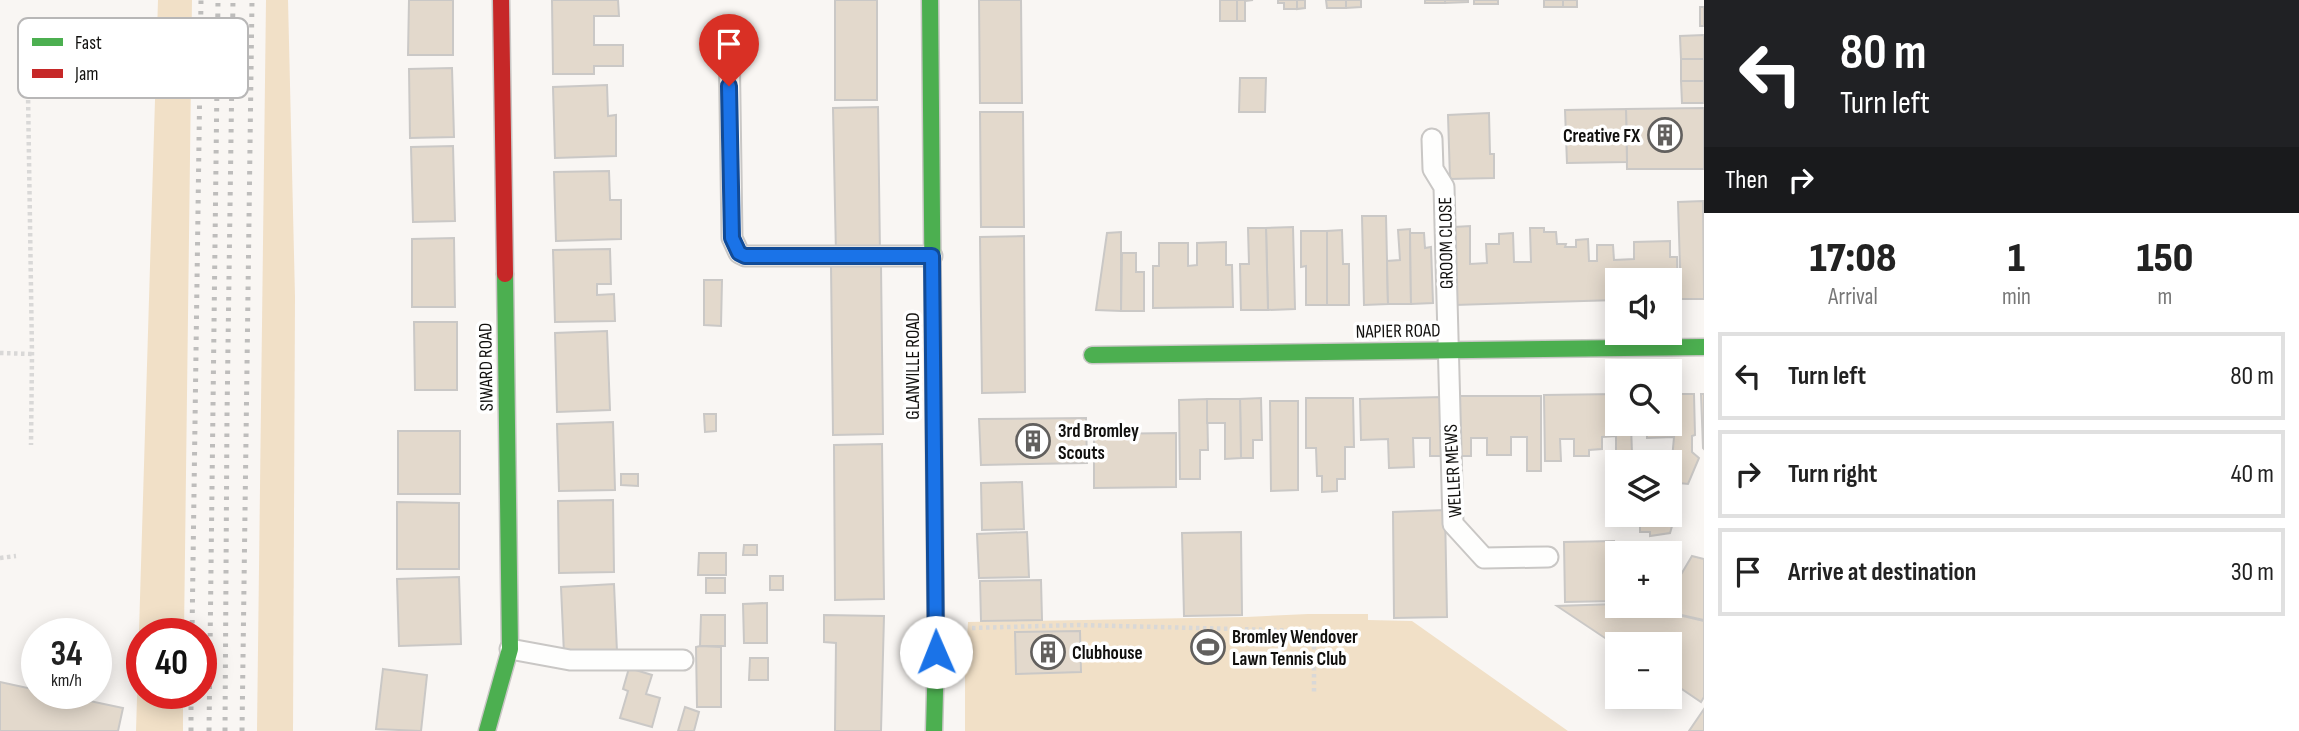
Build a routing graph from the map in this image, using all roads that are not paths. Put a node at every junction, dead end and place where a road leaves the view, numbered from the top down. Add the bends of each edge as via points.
1 (501, 0) edge
2 (930, 0) edge
3 (729, 36) dead end
4 (1432, 139) dead end
5 (932, 256) junction
6 (1704, 347) edge
7 (1448, 350) junction
8 (1092, 355) dead end
9 (1548, 557) dead end
10 (510, 649) junction
11 (683, 660) dead end
12 (487, 731) edge
13 (934, 731) edge

1 - 10 street, SIWARD ROAD
2 - 5 street, GLANVILLE ROAD
3 - 5 lane via 732,238 739,253
4 - 7 lane, GROOM CLOSE via 1433,169 1444,187
5 - 13 street, GLANVILLE ROAD
6 - 7 street, NAPIER ROAD
7 - 8 street, NAPIER ROAD
7 - 9 lane, WELLER MEWS via 1453,524 1484,558
10 - 11 lane via 570,660
10 - 12 street, SIWARD ROAD

